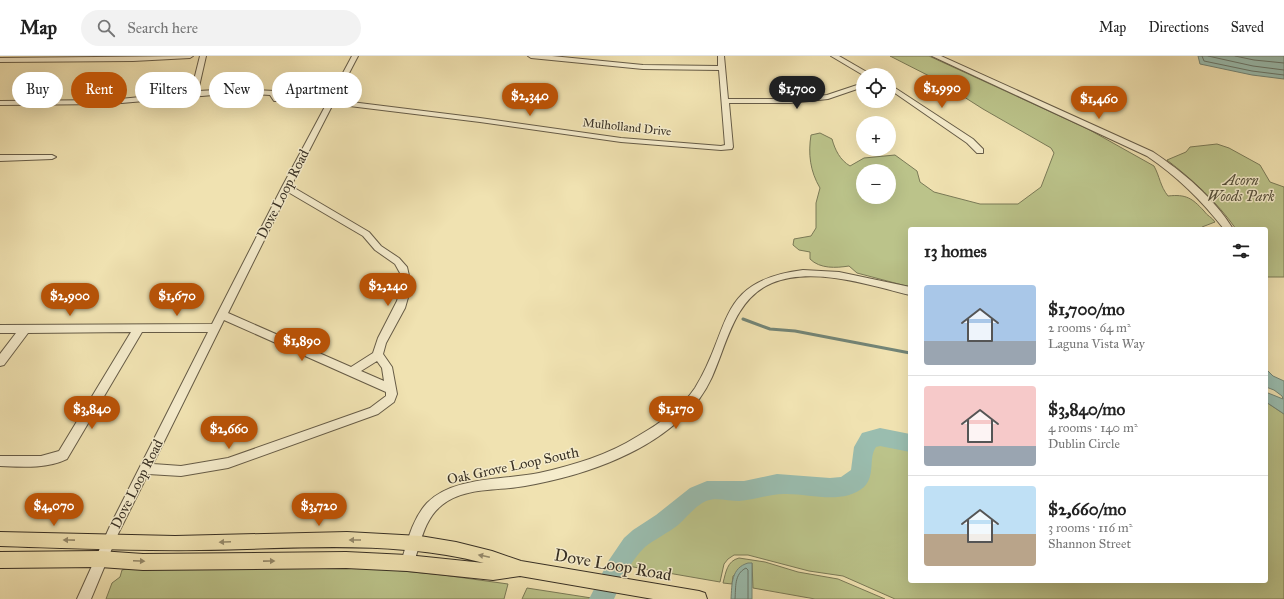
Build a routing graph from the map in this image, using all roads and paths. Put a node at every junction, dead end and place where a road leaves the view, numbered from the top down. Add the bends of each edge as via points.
1 (190, 56) edge
2 (203, 56) edge
3 (356, 56) edge
4 (531, 56) edge
5 (721, 56) edge
6 (834, 56) edge
7 (935, 56) edge
8 (0, 60) edge
9 (722, 68) junction
10 (856, 68) edge
11 (199, 72) edge
12 (347, 72) edge
13 (856, 87) edge
14 (896, 91) edge
15 (272, 93) edge
16 (201, 94) edge
17 (135, 100) edge
18 (726, 101) junction
19 (0, 103) edge
20 (362, 106) edge
21 (328, 108) edge
22 (980, 151) dead end
23 (52, 157) dead end
24 (0, 158) edge
25 (286, 187) junction
26 (1227, 227) edge
27 (908, 291) edge
28 (222, 315) junction
29 (140, 328) junction
30 (215, 328) junction
31 (0, 329) edge
32 (25, 329) junction
33 (378, 355) junction
34 (0, 362) edge
35 (352, 372) junction
36 (391, 389) junction
37 (0, 461) edge
38 (145, 468) junction
39 (0, 539) edge
40 (108, 541) junction
41 (414, 543) junction
42 (100, 559) junction
43 (0, 560) edge
44 (407, 563) junction
45 (521, 569) junction
46 (84, 599) edge
47 (699, 599) edge

1 - 8 street via 133,60
2 - 11 street
3 - 12 street, Dove Loop Road
4 - 9 street via 644,67
5 - 9 street
6 - 10 street
7 - 26 street via 1150,154 1188,182
9 - 18 street
13 - 18 street via 828,97 790,101
14 - 22 street via 970,141
15 - 16 street
17 - 19 street
18 - 20 street, Mulholland Drive via 729,147 721,148 621,140
21 - 25 street, Dove Loop Road
23 - 24 street
25 - 28 street, Dove Loop Road
25 - 33 street via 366,234 378,248 403,266 406,286 398,312 384,335
27 - 41 street, Oak Grove Loop South via 846,277 816,274 796,274 767,281 744,297 736,309 698,393 687,406 659,429 618,453 581,467 446,496 429,510 416,533
28 - 30 street, Dove Loop Road
28 - 35 street
29 - 30 street
29 - 32 street
29 - 37 street via 63,455 48,461
30 - 38 street, Dove Loop Road
31 - 32 street
32 - 34 street
33 - 35 street
33 - 36 street via 387,367
35 - 36 street
36 - 38 street via 390,399 374,411 228,463 181,471
38 - 40 street, Dove Loop Road
40 -> 39 main road
41 -> 40 main road, Dove Loop Road via 372,540 200,543
40 - 42 street
41 - 44 street, Oak Grove Loop South
45 -> 41 main road, Dove Loop Road via 493,558
42 - 43 main road, Dove Loop Road
42 -> 44 main road, Dove Loop Road via 143,562 346,560
42 - 46 street
44 - 45 main road, Dove Loop Road via 493,572
45 - 47 main road, Dove Loop Road

